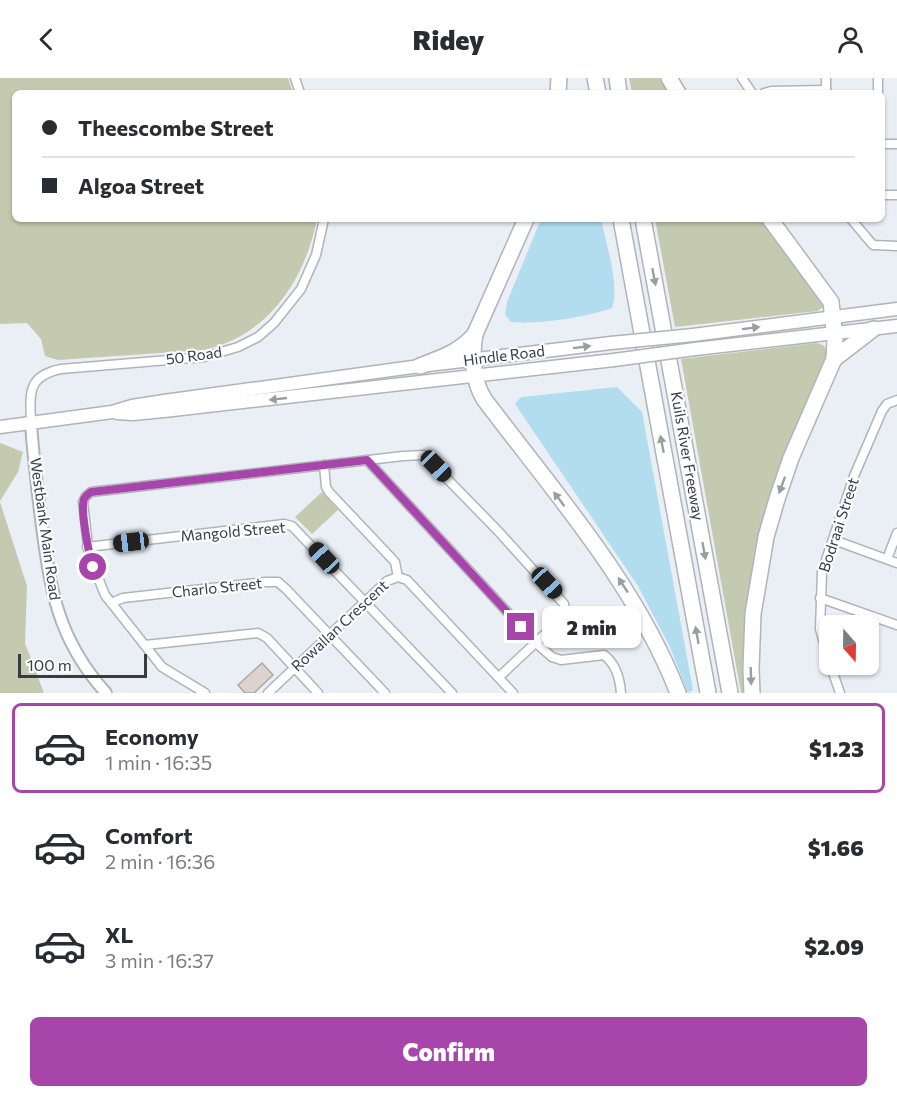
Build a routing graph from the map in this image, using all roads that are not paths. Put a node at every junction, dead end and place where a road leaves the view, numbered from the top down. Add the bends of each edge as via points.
1 (323, 222) edge
2 (525, 222) edge
3 (622, 222) edge
4 (644, 222) edge
5 (772, 222) edge
6 (854, 222) edge
7 (897, 246) edge
8 (897, 309) edge
9 (834, 317) junction
10 (897, 326) edge
11 (873, 329) junction
12 (835, 333) junction
13 (475, 334) junction
14 (834, 359) junction
15 (474, 360) junction
16 (420, 366) junction
17 (476, 376) junction
18 (897, 400) edge
19 (112, 412) junction
20 (31, 423) junction
21 (0, 427) edge
22 (367, 460) junction
23 (324, 465) junction
24 (897, 533) edge
25 (834, 540) junction
26 (87, 547) junction
27 (887, 559) junction
28 (897, 563) edge
29 (398, 577) junction
30 (820, 598) junction
31 (365, 602) junction
32 (111, 603) junction
33 (820, 615) edge
34 (897, 625) edge
35 (330, 634) junction
36 (536, 643) junction
37 (145, 645) junction
38 (294, 668) junction
39 (834, 675) edge
40 (499, 677) junction
41 (106, 693) edge
42 (205, 693) edge
43 (268, 693) edge
44 (318, 693) edge
45 (385, 693) edge
46 (452, 693) edge
47 (513, 693) edge
48 (621, 693) edge
49 (678, 693) edge
50 (708, 693) edge
51 (730, 693) edge
52 (752, 693) edge
53 (840, 693) edge

1 - 20 street, 50 Road via 316,255 301,289 258,337 204,357 61,369 44,374 33,385
2 - 13 highway
50 -> 3 highway, Kuils River Freeway
4 -> 51 highway, Kuils River Freeway
5 - 9 highway via 828,297
6 - 7 street via 873,245
8 - 9 main road, Hindle Road
9 - 12 highway
15 -> 9 main road, Hindle Road, bridge
10 - 11 main road, Hindle Road
11 - 12 main road, Hindle Road
11 - 14 highway
12 - 14 highway
12 - 17 main road, Hindle Road, bridge
13 - 15 highway
13 - 16 highway via 452,354
14 -> 52 highway via 791,458 766,537 753,614
15 - 16 main road, Hindle Road
15 - 17 highway
16 - 19 main road, Hindle Road via 164,401
17 -> 19 main road, Hindle Road via 164,411
49 -> 17 highway via 635,604 484,399
18 - 25 street, Bodraai Street via 882,411 854,476
19 - 20 main road, Hindle Road
20 - 21 main road, Hindle Road
20 - 41 street, Westbank Main Road via 55,604 85,669
22 - 23 street
22 - 36 street
22 - 36 street via 424,455 507,540 565,607 562,618
23 - 26 street via 91,492 83,502
23 - 29 street via 328,490 395,562
24 - 27 street
25 - 27 street
25 - 30 street, Bodraai Street via 822,573
26 - 31 street, Mangold Street via 288,525
26 - 32 street via 100,585
27 - 28 street
29 - 31 street, Rowallan Crescent via 387,581
29 - 40 street, Rowallan Crescent via 407,580
30 - 33 street, Bodraai Street
30 - 34 street
31 - 35 street, Rowallan Crescent
31 - 46 street, Mangold Street
32 - 35 street, Charlo Street via 123,598 274,581 286,588
32 - 37 street
35 - 38 street, Rowallan Crescent
35 - 45 street, Charlo Street
36 - 40 street
36 - 48 street via 561,660 604,655 620,678
37 - 38 street via 258,633
37 - 42 street via 162,667
38 - 43 street, Rowallan Crescent
38 - 44 street
39 - 53 street, Bodraai Street
40 - 47 street, Rowallan Crescent

